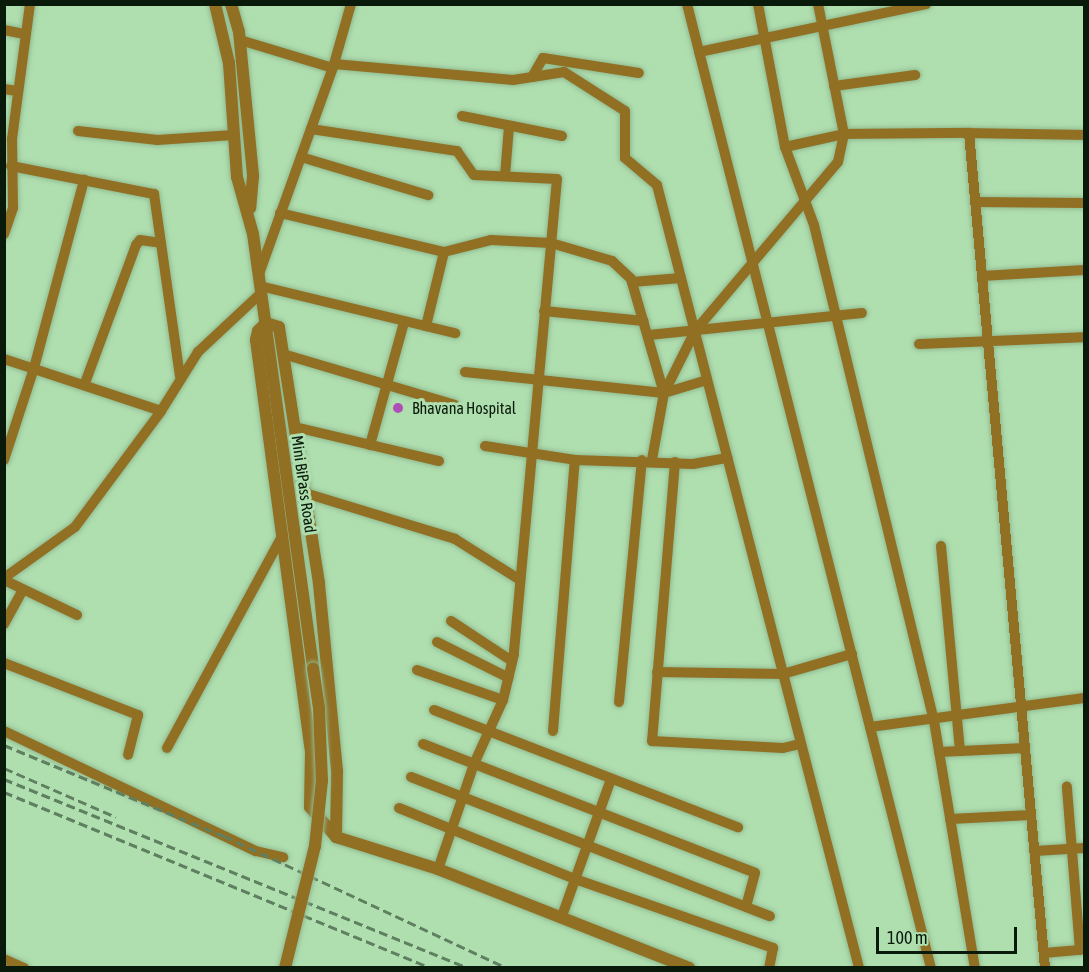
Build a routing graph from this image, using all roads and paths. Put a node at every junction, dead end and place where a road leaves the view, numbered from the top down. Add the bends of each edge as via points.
1 (30, 4) edge
2 (215, 4) edge
3 (231, 4) edge
4 (351, 4) edge
5 (687, 4) edge
6 (758, 4) edge
7 (818, 4) edge
8 (926, 4) edge
9 (822, 26) junction
10 (4, 30) edge
11 (24, 34) junction
12 (764, 39) junction
13 (240, 40) junction
14 (699, 52) junction
15 (333, 66) junction
16 (639, 73) dead end
17 (915, 75) dead end
18 (532, 77) junction
19 (834, 86) junction
20 (4, 89) edge
21 (17, 92) junction
22 (462, 116) dead end
23 (509, 126) junction
24 (311, 129) junction
25 (78, 130) dead end
26 (969, 133) junction
27 (844, 134) junction
28 (234, 135) junction
29 (1084, 135) edge
30 (562, 136) dead end
31 (785, 147) junction
32 (300, 157) junction
33 (9, 162) edge
34 (505, 176) junction
35 (84, 180) junction
36 (428, 195) dead end
37 (804, 199) junction
38 (975, 202) junction
39 (1084, 203) edge
40 (280, 213) junction
41 (249, 216) junction
42 (5, 231) edge
43 (161, 243) junction
44 (551, 243) junction
45 (444, 252) junction
46 (753, 264) junction
47 (1084, 270) edge
48 (982, 276) junction
49 (681, 278) junction
50 (632, 282) junction
51 (260, 285) junction
52 (544, 311) junction
53 (862, 313) dead end
54 (836, 315) junction
55 (644, 321) junction
56 (404, 322) junction
57 (768, 322) junction
58 (266, 323) junction
59 (426, 326) junction
60 (695, 331) junction
61 (455, 333) dead end
62 (649, 335) junction
63 (1084, 337) edge
64 (988, 340) junction
65 (919, 344) dead end
66 (283, 354) junction
67 (4, 359) edge
68 (34, 368) junction
69 (465, 372) dead end
70 (180, 376) junction
71 (707, 380) junction
72 (537, 382) junction
73 (85, 383) junction
74 (387, 384) junction
75 (664, 393) junction
76 (455, 405) dead end
77 (161, 411) junction
78 (295, 427) junction
79 (370, 445) junction
80 (484, 446) dead end
81 (531, 453) junction
82 (727, 458) junction
83 (4, 460) edge
84 (575, 460) junction
85 (647, 460) junction
86 (439, 461) dead end
87 (675, 462) junction
88 (305, 493) junction
89 (282, 534) junction
90 (941, 546) dead end
91 (4, 579) edge
92 (520, 580) junction
93 (23, 590) junction
94 (77, 615) dead end
95 (451, 621) dead end
96 (4, 624) edge
97 (438, 642) dead end
98 (852, 654) junction
99 (512, 661) junction
100 (4, 663) edge
101 (417, 670) dead end
102 (657, 672) junction
103 (783, 674) junction
104 (509, 678) junction
105 (1084, 698) edge
106 (503, 700) junction
107 (619, 702) dead end
108 (1021, 705) junction
109 (434, 710) dead end
110 (956, 717) junction
111 (934, 721) junction
112 (870, 728) junction
113 (490, 730) junction
114 (4, 731) edge
115 (553, 731) dead end
116 (423, 744) dead end
117 (801, 744) junction
118 (167, 748) dead end
119 (1025, 748) junction
120 (960, 751) junction
121 (939, 752) junction
122 (128, 755) dead end
123 (474, 764) junction
124 (411, 777) dead end
125 (610, 780) junction
126 (1067, 787) dead end
127 (463, 798) junction
128 (399, 808) dead end
129 (598, 814) junction
130 (1031, 815) junction
131 (950, 819) junction
132 (738, 827) dead end
133 (452, 829) junction
134 (336, 837) junction
135 (587, 845) junction
136 (1072, 848) junction
137 (1084, 848) edge
138 (1035, 851) junction
139 (283, 857) dead end
140 (438, 869) junction
141 (575, 879) junction
142 (746, 906) junction
143 (561, 916) junction
144 (770, 916) dead end
145 (1044, 953) junction
146 (4, 958) edge
147 (24, 968) edge
148 (285, 968) edge
149 (689, 968) edge
150 (770, 968) edge
151 (859, 968) edge
152 (931, 968) edge
153 (975, 968) edge
154 (1045, 968) edge

1 - 11 street
2 - 28 street, Mini BiPass Road via 229,63
3 - 13 street
4 - 15 street
5 - 14 street
6 - 12 street
7 - 9 street
8 - 9 street
9 - 12 street
9 - 19 street
10 - 11 street
11 - 21 street
12 - 14 street
12 - 31 street
13 - 15 street
13 - 41 street via 253,176
14 - 46 street
15 - 18 street via 513,80
15 - 24 street
16 - 18 street via 543,58
17 - 19 street
18 - 49 street via 564,72 625,111 625,158 657,185
19 - 27 street
20 - 21 street
21 - 33 street
22 - 23 street
23 - 30 street
23 - 34 street
24 - 32 street
24 - 34 street via 457,151 474,175
25 - 28 street via 157,140
26 - 27 street
26 - 29 street
26 - 38 street
27 - 31 street
27 - 37 street via 838,162
28 - 41 street, Mini BiPass Road via 237,177
31 - 37 street
32 - 36 street
32 - 40 street
33 - 35 street
33 - 42 street via 13,208
34 - 44 street via 557,179
35 - 43 street via 153,194
35 - 68 street
37 - 46 street
37 - 54 street
38 - 39 street
38 - 48 street
40 - 45 street
40 - 51 street
41 - 51 street, Mini BiPass Road
43 - 70 street
43 - 73 street via 140,240 136,245
44 - 45 street via 491,240
44 - 50 street via 612,261
44 - 52 street
45 - 59 street
46 - 57 street
46 - 60 street
47 - 48 street
48 - 64 street
49 - 50 street
49 - 60 street
50 - 55 street
51 - 56 street
51 - 58 street, Mini BiPass Road
51 - 70 street
52 - 55 street
52 - 72 street
53 - 54 street
54 - 57 street
54 - 111 street
55 - 62 street
56 - 59 street
56 - 74 street
57 - 60 street
57 - 98 street
58 - 66 street via 279,327
58 - 89 street via 256,340
58 - 148 street, Mini BiPass Road, bridge via 319,708 322,781 315,846
59 - 61 street
60 - 62 street
60 - 71 street
60 - 75 street
62 - 75 street
63 - 64 street
64 - 65 street
64 - 108 street
66 - 74 street
66 - 78 street
67 - 68 street
68 - 73 street
68 - 83 street
69 - 72 street
70 - 77 street
71 - 75 street
71 - 82 street
72 - 75 street
72 - 81 street
73 - 77 street
74 - 76 street
74 - 79 street
75 - 85 street
77 - 91 street via 75,527
78 - 79 street
78 - 88 street
79 - 86 street
80 - 81 street
81 - 84 street
81 - 92 street
82 - 87 street via 693,464
82 - 103 street
84 - 85 street
84 - 115 street
85 - 87 street
85 - 107 street
87 - 102 street
88 - 92 street via 455,538
88 - 134 street via 330,674 338,771
89 - 118 street
89 - 134 street via 311,750 310,807
90 - 110 street
91 - 93 street
92 - 99 street
93 - 94 street
93 - 96 street
95 - 99 street
97 - 104 street
98 - 103 street
98 - 112 street
99 - 104 street
100 - 122 street via 138,715
101 - 106 street
102 - 103 street
102 - 117 street via 652,741 783,748
103 - 117 street
104 - 106 street
105 - 108 street
106 - 113 street
108 - 110 street
108 - 119 street
109 - 113 street
110 - 111 street
110 - 120 street
111 - 112 street
111 - 121 street
112 - 152 street
113 - 123 street
113 - 125 street
114 - 139 street via 256,851
116 - 123 street
117 - 151 street
119 - 120 street
119 - 130 street
120 - 121 street
121 - 131 street
123 - 127 street
123 - 129 street
124 - 127 street
125 - 129 street
125 - 132 street
126 - 136 street
127 - 133 street
127 - 135 street
128 - 133 street
129 - 135 street
129 - 142 street via 755,873
130 - 131 street
130 - 138 street
131 - 153 street
133 - 140 street
133 - 141 street
134 - 140 street
135 - 141 street
135 - 142 street
136 - 137 street
136 - 138 street
136 - 145 street via 1080,950
138 - 145 street
140 - 143 street
141 - 143 street
141 - 150 street via 773,948
142 - 144 street
143 - 149 street
145 - 154 street
146 - 147 street

